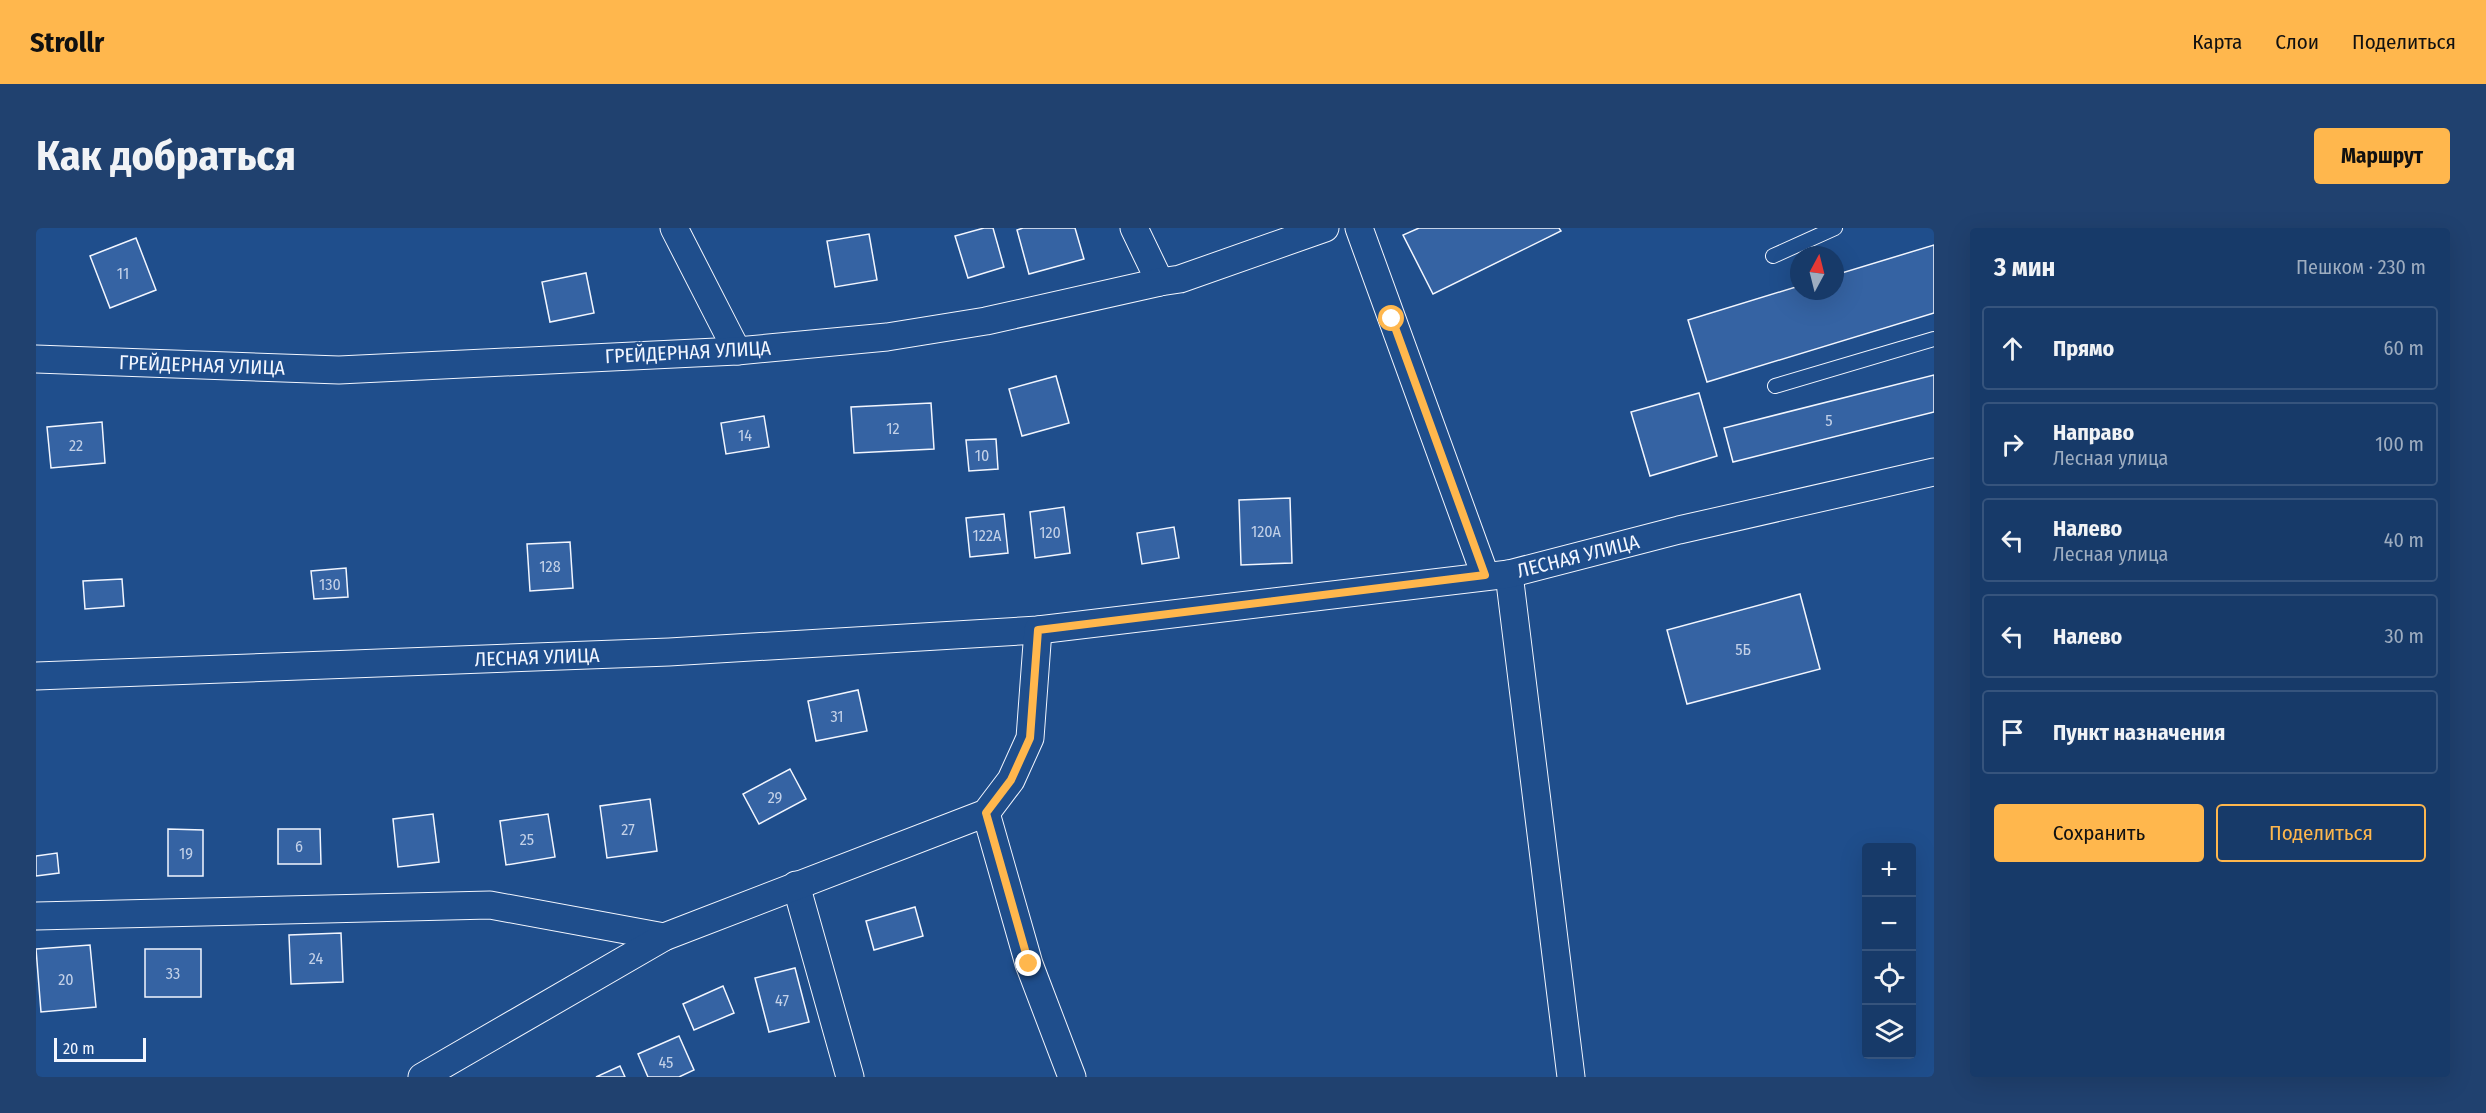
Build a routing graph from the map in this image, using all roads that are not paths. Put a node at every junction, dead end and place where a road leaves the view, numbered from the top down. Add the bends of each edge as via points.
1 (674, 228) edge
2 (1134, 228) edge
3 (1325, 228) edge
4 (1359, 228) edge
5 (1835, 228) edge
6 (1773, 256) dead end
7 (1160, 282) junction
8 (1934, 339) edge
9 (737, 351) junction
10 (36, 359) edge
11 (1775, 386) dead end
12 (1934, 472) edge
13 (1497, 574) junction
14 (1038, 630) junction
15 (36, 676) edge
16 (986, 813) junction
17 (796, 885) junction
18 (36, 916) edge
19 (664, 937) junction
20 (422, 1077) edge
21 (850, 1077) edge
22 (1072, 1077) edge
23 (1571, 1077) edge

1 - 9 street
2 - 7 street
3 - 7 street, ГРЕЙДЕРНАЯ УЛИЦА via 1180,279
4 - 13 street
5 - 6 lane
7 - 9 street, ГРЕЙДЕРНАЯ УЛИЦА via 931,330
8 - 11 lane
9 - 10 street, ГРЕЙДЕРНАЯ УЛИЦА via 339,370
12 - 13 street, ЛЕСНАЯ УЛИЦА
13 - 14 street, ЛЕСНАЯ УЛИЦА
13 - 23 street
14 - 15 street, ЛЕСНАЯ УЛИЦА via 669,652
14 - 16 street via 1030,738 1011,780
16 - 17 street
16 - 22 street via 1029,964
17 - 19 street
17 - 21 street
18 - 19 street via 490,904
19 - 20 street

